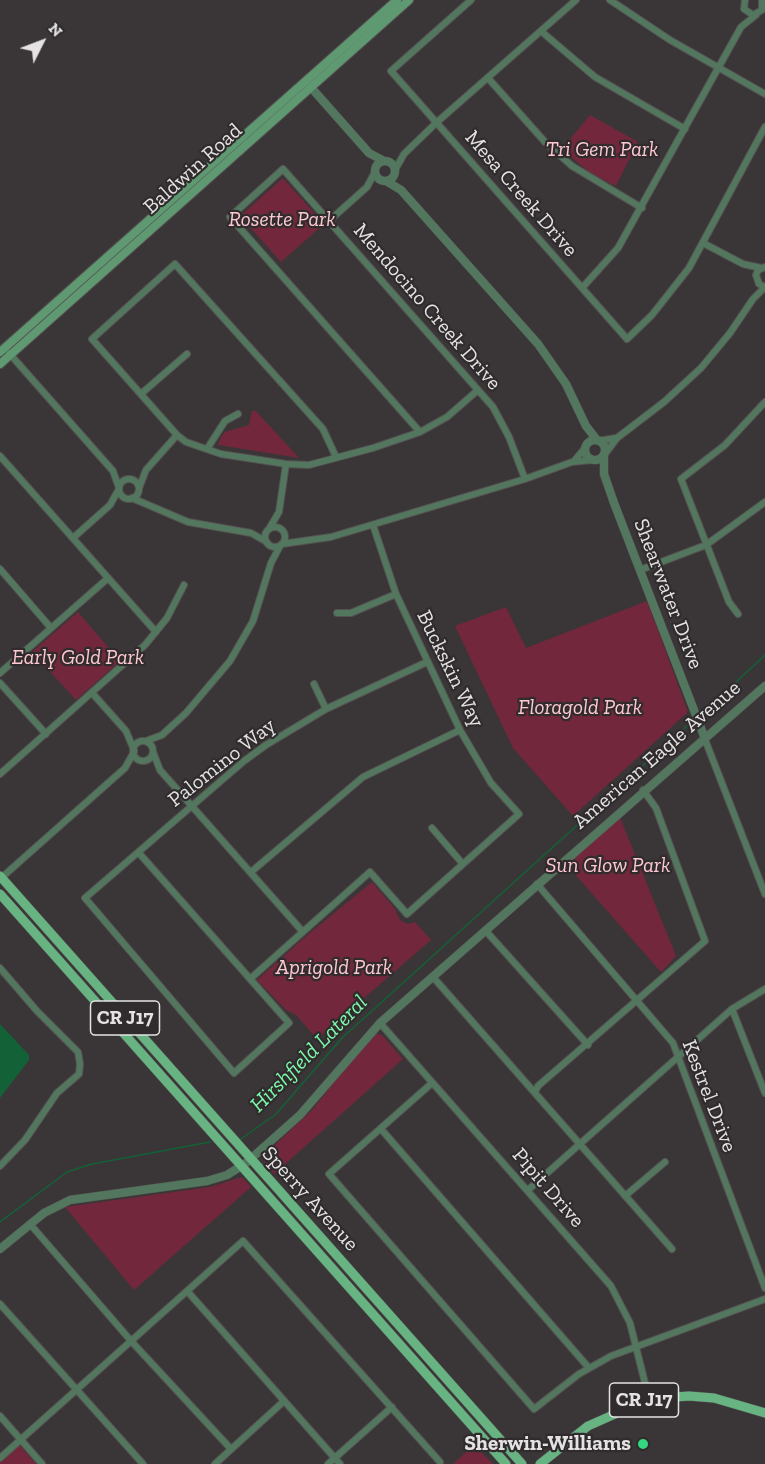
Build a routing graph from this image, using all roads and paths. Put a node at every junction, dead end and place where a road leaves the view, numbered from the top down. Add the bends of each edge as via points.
1 (397, 0) edge
2 (410, 0) edge
3 (471, 0) edge
4 (576, 0) edge
5 (610, 0) edge
6 (763, 2) edge
7 (743, 4) edge
8 (760, 14) edge
9 (741, 27) junction
10 (542, 32) junction
11 (719, 69) junction
12 (488, 78) junction
13 (308, 85) junction
14 (765, 94) edge
15 (436, 123) junction
16 (765, 127) edge
17 (685, 129) junction
18 (369, 153) junction
19 (404, 154) junction
20 (385, 161) junction
21 (375, 170) junction
22 (395, 171) junction
23 (385, 181) junction
24 (367, 188) junction
25 (401, 190) junction
26 (642, 208) junction
27 (330, 220) junction
28 (703, 243) junction
29 (743, 264) junction
30 (764, 267) edge
31 (756, 280) junction
32 (765, 287) edge
33 (582, 288) junction
34 (753, 299) junction
35 (5, 352) edge
36 (187, 354) dead end
37 (0, 364) edge
38 (478, 390) junction
39 (142, 393) junction
40 (765, 402) edge
41 (238, 414) dead end
42 (586, 426) junction
43 (420, 432) junction
44 (177, 435) junction
45 (617, 438) junction
46 (598, 441) junction
47 (585, 447) junction
48 (207, 449) junction
49 (604, 454) junction
50 (0, 456) edge
51 (336, 458) junction
52 (592, 460) junction
53 (572, 462) junction
54 (286, 464) junction
55 (146, 470) junction
56 (113, 471) junction
57 (604, 474) junction
58 (130, 479) junction
59 (525, 479) junction
60 (119, 489) junction
61 (139, 489) junction
62 (130, 499) junction
63 (148, 503) junction
64 (110, 505) junction
65 (764, 506) edge
66 (279, 512) junction
67 (373, 525) junction
68 (269, 528) junction
69 (283, 530) junction
70 (251, 533) junction
71 (73, 538) junction
72 (301, 540) junction
73 (268, 543) junction
74 (281, 545) junction
75 (706, 545) junction
76 (271, 562) junction
77 (0, 569) edge
78 (640, 570) junction
79 (107, 579) junction
80 (184, 585) dead end
81 (396, 594) junction
82 (337, 613) dead end
83 (738, 614) dead end
84 (51, 628) junction
85 (156, 632) junction
86 (427, 662) junction
87 (0, 672) edge
88 (0, 683) edge
89 (314, 684) dead end
90 (765, 686) edge
91 (93, 694) junction
92 (326, 710) junction
93 (460, 730) junction
94 (126, 731) junction
95 (46, 734) junction
96 (162, 735) junction
97 (704, 736) junction
98 (145, 741) junction
99 (134, 751) junction
100 (153, 751) junction
101 (144, 761) junction
102 (125, 768) junction
103 (160, 770) junction
104 (0, 774) edge
105 (643, 790) junction
106 (192, 806) junction
107 (432, 828) dead end
108 (139, 853) junction
109 (462, 863) junction
110 (251, 872) junction
111 (0, 878) edge
112 (537, 884) junction
113 (0, 894) edge
114 (765, 894) edge
115 (485, 930) junction
116 (303, 932) junction
117 (0, 968) edge
118 (433, 977) junction
119 (250, 979) junction
120 (765, 989) edge
121 (638, 1000) junction
122 (732, 1009) junction
123 (380, 1023) junction
124 (588, 1045) junction
125 (677, 1057) junction
126 (432, 1083) junction
127 (535, 1092) junction
128 (765, 1094) edge
129 (381, 1129) junction
130 (580, 1144) junction
131 (250, 1160) junction
132 (665, 1162) dead end
133 (0, 1166) edge
134 (241, 1167) junction
135 (528, 1190) junction
136 (625, 1196) junction
137 (30, 1224) junction
138 (0, 1249) edge
139 (672, 1249) dead end
140 (765, 1288) edge
141 (188, 1292) junction
142 (765, 1299) edge
143 (0, 1304) edge
144 (132, 1342) junction
145 (636, 1346) junction
146 (588, 1368) junction
147 (76, 1390) junction
148 (649, 1399) junction
149 (284, 1401) junction
150 (392, 1407) junction
151 (765, 1413) edge
152 (0, 1416) edge
153 (21, 1440) junction
154 (231, 1449) junction
155 (0, 1458) edge
156 (335, 1458) junction
157 (440, 1462) dead end
158 (42, 1464) edge
159 (143, 1464) edge
160 (214, 1464) edge
161 (328, 1464) edge
162 (340, 1464) edge
163 (506, 1464) edge
164 (522, 1464) edge
165 (540, 1464) edge

1 - 13 main road, Baldwin Road
2 - 13 main road, Baldwin Road
3 - 15 street, Mesa Creek Drive via 391,70
4 - 10 street
5 - 11 street
6 - 8 street
7 - 8 street via 750,15
7 - 9 street
8 - 9 street
9 - 11 street
10 - 12 street
10 - 17 street via 595,77
11 - 14 street
11 - 17 street
12 - 15 street
12 - 26 street via 572,166
13 - 18 street
13 - 35 main road, Baldwin Road
15 - 19 street
15 - 33 street, Mesa Creek Drive
16 - 28 street
17 - 26 street
18 - 20 street
18 - 21 street
19 - 20 street
19 - 22 street
20 - 21 street
20 - 22 street
21 - 23 street
21 - 24 street
22 - 23 street
22 - 25 street
23 - 24 street
23 - 25 street
24 - 27 street
25 - 42 street via 547,355
26 - 33 street via 618,248
27 - 38 street, Mendocino Creek Drive
27 - 43 street, Mendocino Creek Drive via 283,169 230,217
28 - 29 street
28 - 33 street, Mesa Creek Drive via 670,293 627,339
29 - 30 street
29 - 31 street
30 - 31 street
31 - 32 street
31 - 34 street
32 - 34 street
34 - 45 street via 696,373
35 - 37 main road, Baldwin Road
35 - 56 street
36 - 39 street
38 - 43 street via 447,417
38 - 59 street, Mendocino Creek Drive via 503,423
39 - 44 street
39 - 51 street via 92,339 175,264 323,429
40 - 75 street via 724,445 681,479
41 - 48 street via 225,421
42 - 46 street
42 - 47 street
43 - 51 street
44 - 48 street
44 - 55 street
45 - 46 street
45 - 49 street
46 - 47 street
46 - 49 street via 604,446
47 - 52 street
47 - 53 street
48 - 54 street
49 - 52 street
49 - 57 street, Shearwater Drive
50 - 71 street
51 - 54 street via 309,465
52 - 53 street
52 - 57 street, Shearwater Drive
53 - 59 street
54 - 66 street
55 - 58 street
55 - 61 street
56 - 58 street
56 - 60 street
57 - 78 street, Shearwater Drive
58 - 60 street via 123,480
58 - 61 street
59 - 67 street
60 - 62 street via 123,497
60 - 64 street
61 - 62 street
61 - 63 street
62 - 63 street
62 - 64 street
63 - 70 street via 188,522
64 - 71 street
65 - 75 street
66 - 68 street
66 - 69 street
67 - 72 street via 324,539
67 - 81 street, Buckskin Way
68 - 69 street
68 - 70 street
68 - 73 street via 265,534
69 - 72 street
69 - 74 street via 285,539
70 - 73 street
71 - 79 street
72 - 74 street
73 - 74 street
73 - 76 street
74 - 76 street
75 - 78 street
75 - 83 street via 729,602
76 - 96 street via 257,610 231,661 201,699
77 - 84 street
78 - 97 street, Shearwater Drive
79 - 84 street
79 - 85 street
80 - 85 street
81 - 82 street via 351,613
81 - 86 street, Buckskin Way
84 - 87 street
85 - 91 street
86 - 92 street, Palomino Way
86 - 93 street, Buckskin Way
88 - 95 street
89 - 92 street
90 - 97 street, American Eagle Avenue
91 - 94 street
91 - 95 street
92 - 106 street, Palomino Way via 266,745
93 - 109 street, Buckskin Way via 491,783 519,814
93 - 110 street via 363,777
94 - 98 street
94 - 99 street
95 - 104 street
96 - 98 street
96 - 100 street
97 - 105 street, American Eagle Avenue
97 - 114 street, Shearwater Drive
98 - 99 street via 137,743
98 - 100 street
99 - 101 street
99 - 102 street
100 - 101 street via 150,759
100 - 103 street
101 - 102 street
101 - 103 street
102 - 111 street
103 - 106 street
105 - 112 street, American Eagle Avenue
105 - 121 street via 656,808 705,940
106 - 108 street, Palomino Way
106 - 110 street
107 - 109 street
108 - 119 street
108 - 119 street, Palomino Way via 85,898 234,1073 289,1023
109 - 116 street via 407,914 370,872
110 - 116 street
111 - 131 main road, Sperry Avenue / CR J17
112 - 115 street, American Eagle Avenue
112 - 121 street, Kestrel Drive
113 - 134 main road, Sperry Avenue / CR J17
115 - 118 street, American Eagle Avenue
115 - 124 street
116 - 119 street
117 - 133 street via 78,1052 81,1064 79,1074 57,1094 25,1140
118 - 123 street, American Eagle Avenue
118 - 127 street
120 - 122 street
121 - 124 street
121 - 125 street, Kestrel Drive via 668,1034
122 - 125 street
122 - 128 street
123 - 126 street, Pipit Drive
123 - 131 street, American Eagle Avenue via 300,1115
124 - 127 street
125 - 130 street
125 - 140 street, Kestrel Drive
126 - 129 street
126 - 135 street, Pipit Drive
127 - 130 street
129 - 146 street
129 - 146 street via 329,1174 534,1408
130 - 135 street
130 - 136 street
131 - 134 street, American Eagle Avenue
131 - 164 main road, Sperry Avenue / CR J17
132 - 136 street
134 - 137 street, American Eagle Avenue via 207,1181 70,1200
134 - 163 main road, Sperry Avenue / CR J17
135 - 145 street, Pipit Drive via 616,1294
136 - 139 street
137 - 138 street, American Eagle Avenue
137 - 144 street
141 - 144 street
141 - 149 street
141 - 150 street via 243,1241
142 - 145 street
143 - 147 street
144 - 147 street
144 - 154 street
145 - 146 street
145 - 148 street, Pipit Drive
147 - 153 street
147 - 159 street
148 - 151 main road, CR J17 via 708,1397
148 - 165 main road, CR J17 via 588,1426
149 - 154 street
149 - 156 street
150 - 156 street
150 - 157 street
152 - 153 street
153 - 155 street
153 - 158 street
154 - 160 street
156 - 161 street
156 - 162 street

